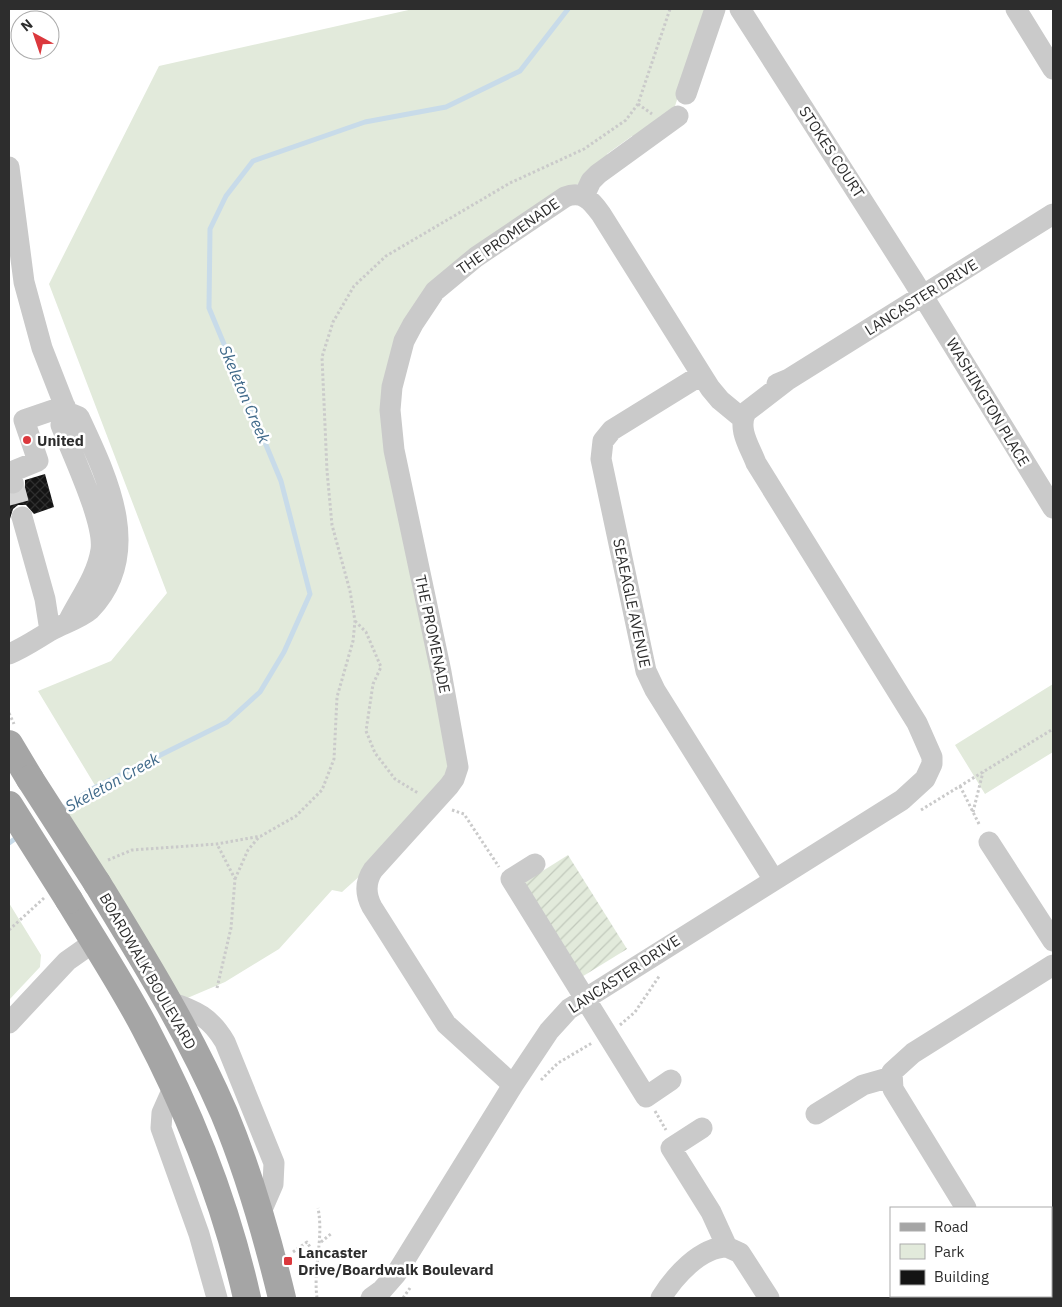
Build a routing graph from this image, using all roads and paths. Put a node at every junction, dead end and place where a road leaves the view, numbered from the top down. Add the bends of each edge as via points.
1 (670, 9) edge
2 (715, 9) edge
3 (740, 9) edge
4 (1018, 9) edge
5 (1053, 69) edge
6 (686, 94) dead end
7 (638, 104) dead end
8 (678, 116) dead end
9 (9, 167) edge
10 (584, 196) junction
11 (1053, 214) edge
12 (923, 295) junction
13 (701, 375) junction
14 (66, 409) junction
15 (738, 415) junction
16 (13, 483) dead end
17 (1053, 508) edge
18 (22, 518) tunnel mouth
19 (355, 621) dead end
20 (50, 631) junction
21 (9, 654) edge
22 (1053, 729) edge
23 (9, 744) edge
24 (983, 772) junction
25 (960, 786) junction
26 (9, 805) edge
27 (441, 806) junction
28 (908, 807) junction
29 (973, 812) junction
30 (989, 842) joint
31 (217, 844) junction
32 (535, 864) dead end
33 (102, 872) junction
34 (235, 879) junction
35 (511, 880) junction
36 (774, 880) junction
37 (57, 898) junction
38 (9, 930) edge
39 (1053, 941) edge
40 (94, 942) junction
41 (1053, 966) edge
42 (663, 972) dead end
43 (217, 988) dead end
44 (584, 997) junction
45 (9, 1023) edge
46 (607, 1034) junction
47 (891, 1077) junction
48 (671, 1080) dead end
49 (539, 1082) dead end
50 (513, 1085) junction
51 (174, 1086) junction
52 (646, 1097) junction
53 (816, 1114) dead end
54 (702, 1128) dead end
55 (675, 1145) junction
56 (965, 1207) edge
57 (318, 1208) dead end
58 (332, 1233) dead end
59 (320, 1244) junction
60 (728, 1247) junction
61 (317, 1259) junction
62 (274, 1265) junction
63 (414, 1281) dead end
64 (217, 1298) edge
65 (247, 1298) edge
66 (282, 1298) edge
67 (317, 1298) edge
68 (371, 1298) edge
69 (403, 1298) edge
70 (661, 1298) edge
71 (769, 1298) edge

1 - 7 path
2 - 6 street
3 - 12 street, STOKES COURT
4 - 5 street
8 - 10 street via 598,174
9 - 14 street via 24,282 42,348
10 - 13 street via 601,214
10 - 27 street, THE PROMENADE via 573,194 565,197 448,279 435,291 413,324 397,362 392,387 391,430 458,757 454,779
11 - 12 street, LANCASTER DRIVE
12 - 15 street, LANCASTER DRIVE
12 - 17 street, WASHINGTON PLACE
13 - 15 street via 717,397
13 - 36 street, SEAEAGLE AVENUE via 612,430 603,441 601,459 646,671
14 - 16 street via 24,420 38,461 11,472
14 - 20 street via 79,417 91,442 115,509 119,539 113,572 89,611
15 - 28 street, LANCASTER DRIVE via 756,463 917,722 932,764
18 - 20 street via 45,599
19 - 27 path via 366,632 382,667 374,684 366,731 375,753 396,779
20 - 21 street
22 - 24 path
23 - 33 main road, BOARDWALK BOULEVARD, bridge via 30,779
24 - 25 path
24 - 29 path
25 - 28 path
25 - 29 path
26 - 37 main road, BOARDWALK BOULEVARD, bridge
27 - 35 path via 464,814 493,860
27 - 50 street, THE PROMENADE via 373,870 367,882 367,895 446,1024
28 - 36 street, LANCASTER DRIVE
29 - 30 path
30 - 39 street
31 - 33 path via 132,850
31 - 34 path
31 - 34 path via 261,836 248,850
32 - 35 street
33 - 62 main road, BOARDWALK BOULEVARD via 224,1112 260,1214
34 - 43 path via 231,928
35 - 44 street
36 - 44 street, LANCASTER DRIVE
37 - 38 path
37 - 40 main road, BOARDWALK BOULEVARD
40 - 45 street via 67,961
40 - 51 main road, BOARDWALK BOULEVARD via 136,1011
41 - 47 street via 913,1053 895,1068
42 - 46 path via 635,1012
44 - 46 street
44 - 50 street, LANCASTER DRIVE via 559,1018
46 - 49 path via 558,1063
46 - 52 street
47 - 53 street via 864,1085
47 - 56 street via 897,1096
48 - 52 street
50 - 68 street, LANCASTER DRIVE via 396,1274
51 - 64 street via 162,1113 161,1128 199,1234
51 - 65 main road, BOARDWALK BOULEVARD via 215,1189
52 - 55 path
54 - 55 street
55 - 60 street via 671,1148 711,1212
57 - 59 path
58 - 59 path
59 - 61 path
60 - 70 street via 710,1252 684,1268 673,1278
60 - 71 street via 740,1253
61 - 62 path via 307,1242
61 - 67 path
62 - 66 main road, BOARDWALK BOULEVARD
63 - 69 path

